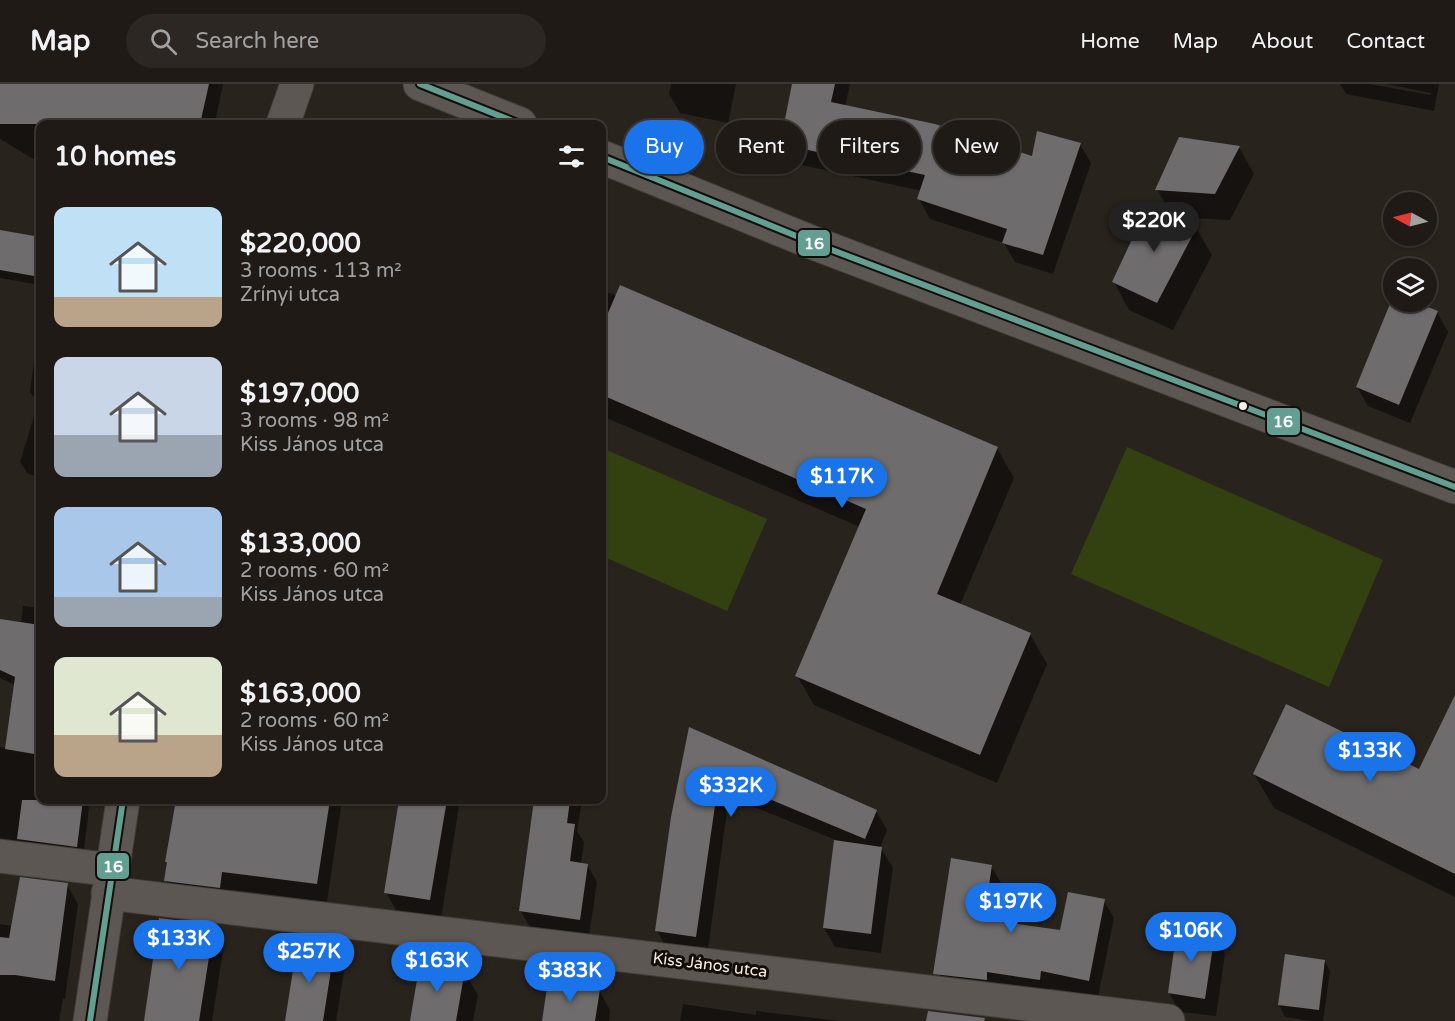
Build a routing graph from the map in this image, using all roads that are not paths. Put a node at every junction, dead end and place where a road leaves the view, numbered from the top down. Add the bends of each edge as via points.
1 (297, 84) edge
2 (420, 84) edge
3 (284, 120) edge
4 (510, 120) edge
5 (606, 159) edge
6 (1455, 487) edge
7 (122, 804) edge
8 (0, 856) edge
9 (110, 881) junction
10 (90, 1021) edge
11 (1168, 1021) edge

1 - 3 street
2 - 4 street
5 - 6 street via 811,242
7 - 9 street
8 - 9 street, Kiss János utca
9 - 10 street
9 - 11 street, Kiss János utca

